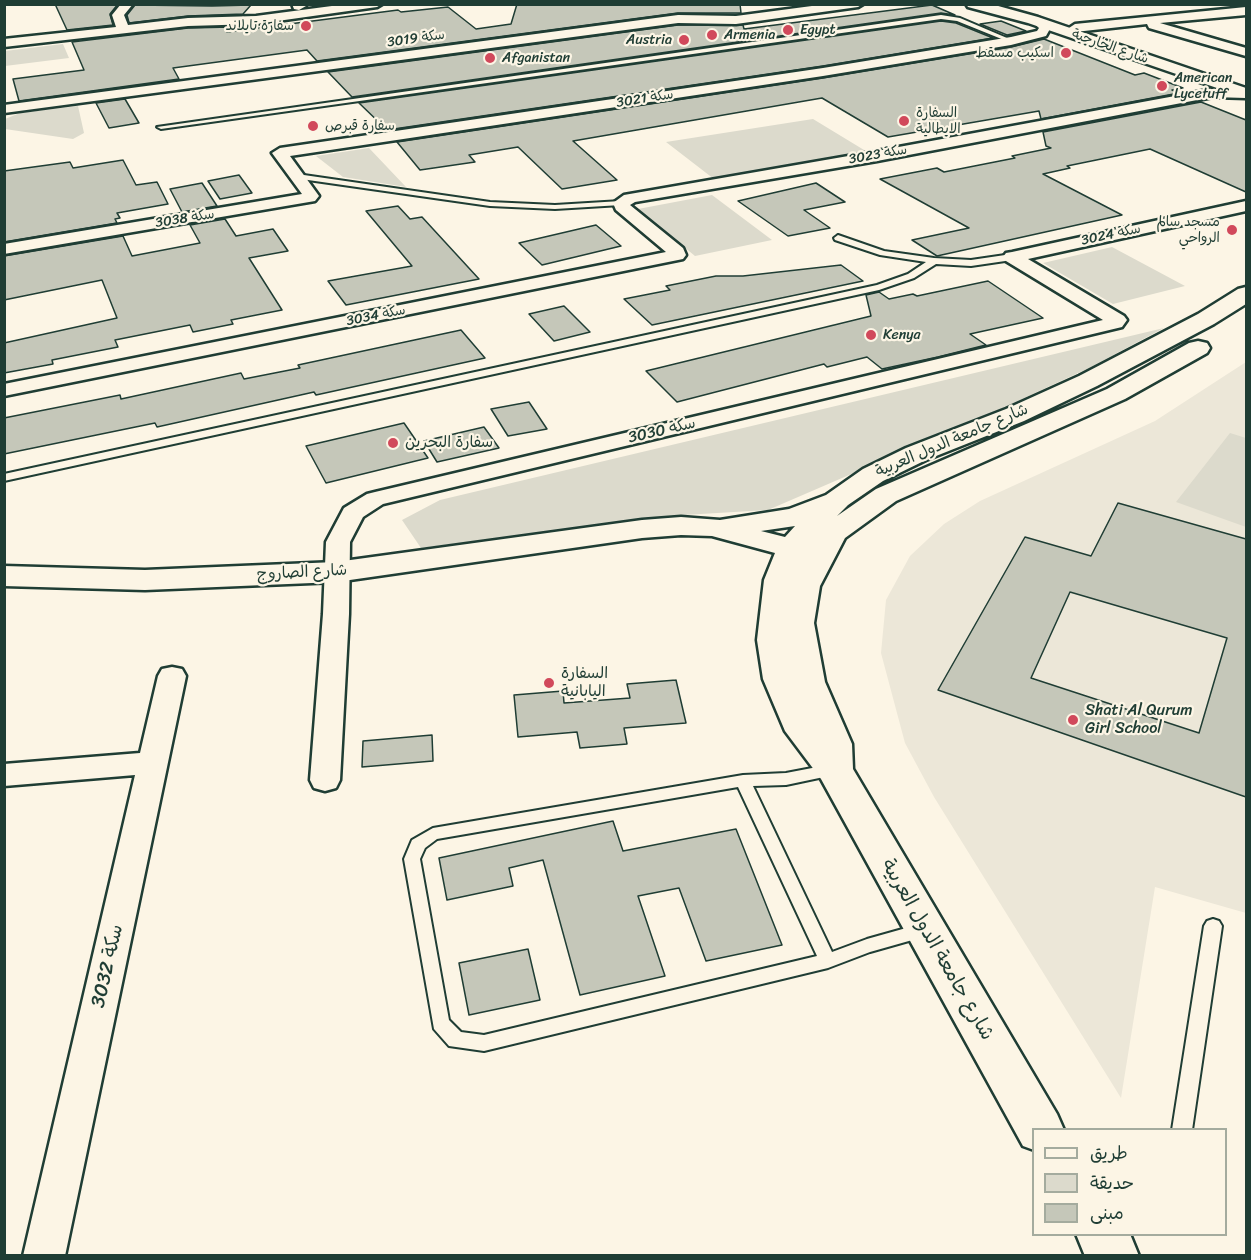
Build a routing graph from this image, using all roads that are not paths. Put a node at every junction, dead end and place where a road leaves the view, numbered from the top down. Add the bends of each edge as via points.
1 (128, 4) edge
2 (376, 4) edge
3 (772, 4) edge
4 (858, 4) edge
5 (973, 4) edge
6 (997, 4) edge
7 (1184, 4) edge
8 (831, 6) edge
9 (298, 8) edge
10 (317, 9) edge
11 (1246, 11) edge
12 (785, 14) junction
13 (1208, 15) junction
14 (1039, 22) junction
15 (1143, 22) junction
16 (123, 28) junction
17 (1080, 29) junction
18 (1011, 41) junction
19 (4, 43) edge
20 (1108, 46) junction
21 (1246, 52) edge
22 (1246, 85) edge
23 (1213, 91) junction
24 (1246, 94) edge
25 (4, 109) edge
26 (1246, 109) edge
27 (160, 127) dead end
28 (280, 153) joint
29 (297, 176) junction
30 (623, 205) junction
31 (1246, 206) edge
32 (838, 238) dead end
33 (4, 249) edge
34 (1011, 256) junction
35 (934, 261) junction
36 (1246, 294) edge
37 (1246, 320) edge
38 (4, 390) edge
39 (4, 478) edge
40 (838, 499) junction
41 (713, 527) junction
42 (597, 537) junction
43 (803, 557) junction
44 (336, 572) junction
45 (4, 576) edge
46 (172, 676) dead end
47 (153, 763) junction
48 (835, 770) junction
49 (4, 775) edge
50 (325, 780) dead end
51 (743, 781) junction
52 (1213, 926) dead end
53 (925, 930) junction
54 (828, 961) junction
55 (1039, 1128) edge
56 (1182, 1128) edge
57 (1102, 1236) edge
58 (44, 1256) edge
59 (1113, 1256) edge

1 - 16 street via 118,15
2 - 10 street
3 - 12 street
4 - 8 street, سكة 3019
5 - 14 main road, شارع الخارجية
6 - 17 main road, شارع الخارجية
7 - 13 street
8 - 12 street, سكة 3019
9 - 10 street
9 - 16 street
11 - 13 street
12 - 25 street, سكة 3019 via 736,20 678,19
13 - 15 street
14 - 18 street, سكة 3021 via 1045,27 1042,33
14 - 20 main road, شارع الخارجية
15 - 17 street
15 - 21 street
16 - 19 street
17 - 22 main road, شارع الخارجية
18 - 20 street, سكة 3021 via 1056,37
18 - 27 lane via 941,16
18 - 28 street, سكة 3021
20 - 23 main road, شارع الخارجية
23 - 24 main road, شارع الخارجية
23 - 26 street
23 - 30 street, سكة 3023 via 877,156 630,198
28 - 29 street, سكة 3038
29 - 30 lane via 490,204
29 - 33 street, سكة 3038 via 309,198
30 - 38 street, سكة 3034 via 676,255
31 - 34 street, سكة 3024
32 - 35 lane via 883,253
34 - 35 lane via 971,263
34 - 44 street, سكة 3030 via 1117,320 375,500 353,513 348,522 338,542
35 - 39 lane via 911,276 879,287
36 - 40 main road, شارع جامعة الدول العربية via 1088,381 916,454 873,475
37 - 43 main road, شارع جامعة الدول العربية via 1116,394 886,495
40 - 41 main road via 795,517
40 - 43 main road, شارع جامعة الدول العربية via 813,522
41 - 42 main road, شارع الصاروج via 642,529
41 - 43 main road, شارع الصاروج
42 - 43 main road, شارع الصاروج via 716,544
42 - 44 main road, شارع الصاروج
43 - 48 main road, شارع جامعة الدول العربية via 780,580 774,640 780,679 803,731
44 - 45 main road, شارع الصاروج via 146,580
44 - 50 street, سكة 3030
46 - 47 street, سكة 3032
47 - 49 street
47 - 58 street, سكة 3032
48 - 51 lane via 786,779
48 - 53 main road, شارع جامعة الدول العربية
51 - 54 lane
51 - 54 lane via 433,834 418,844 412,859 441,1023 456,1040 484,1043
52 - 56 lane
53 - 54 lane
53 - 55 main road, شارع جامعة الدول العربية
57 - 59 main road

